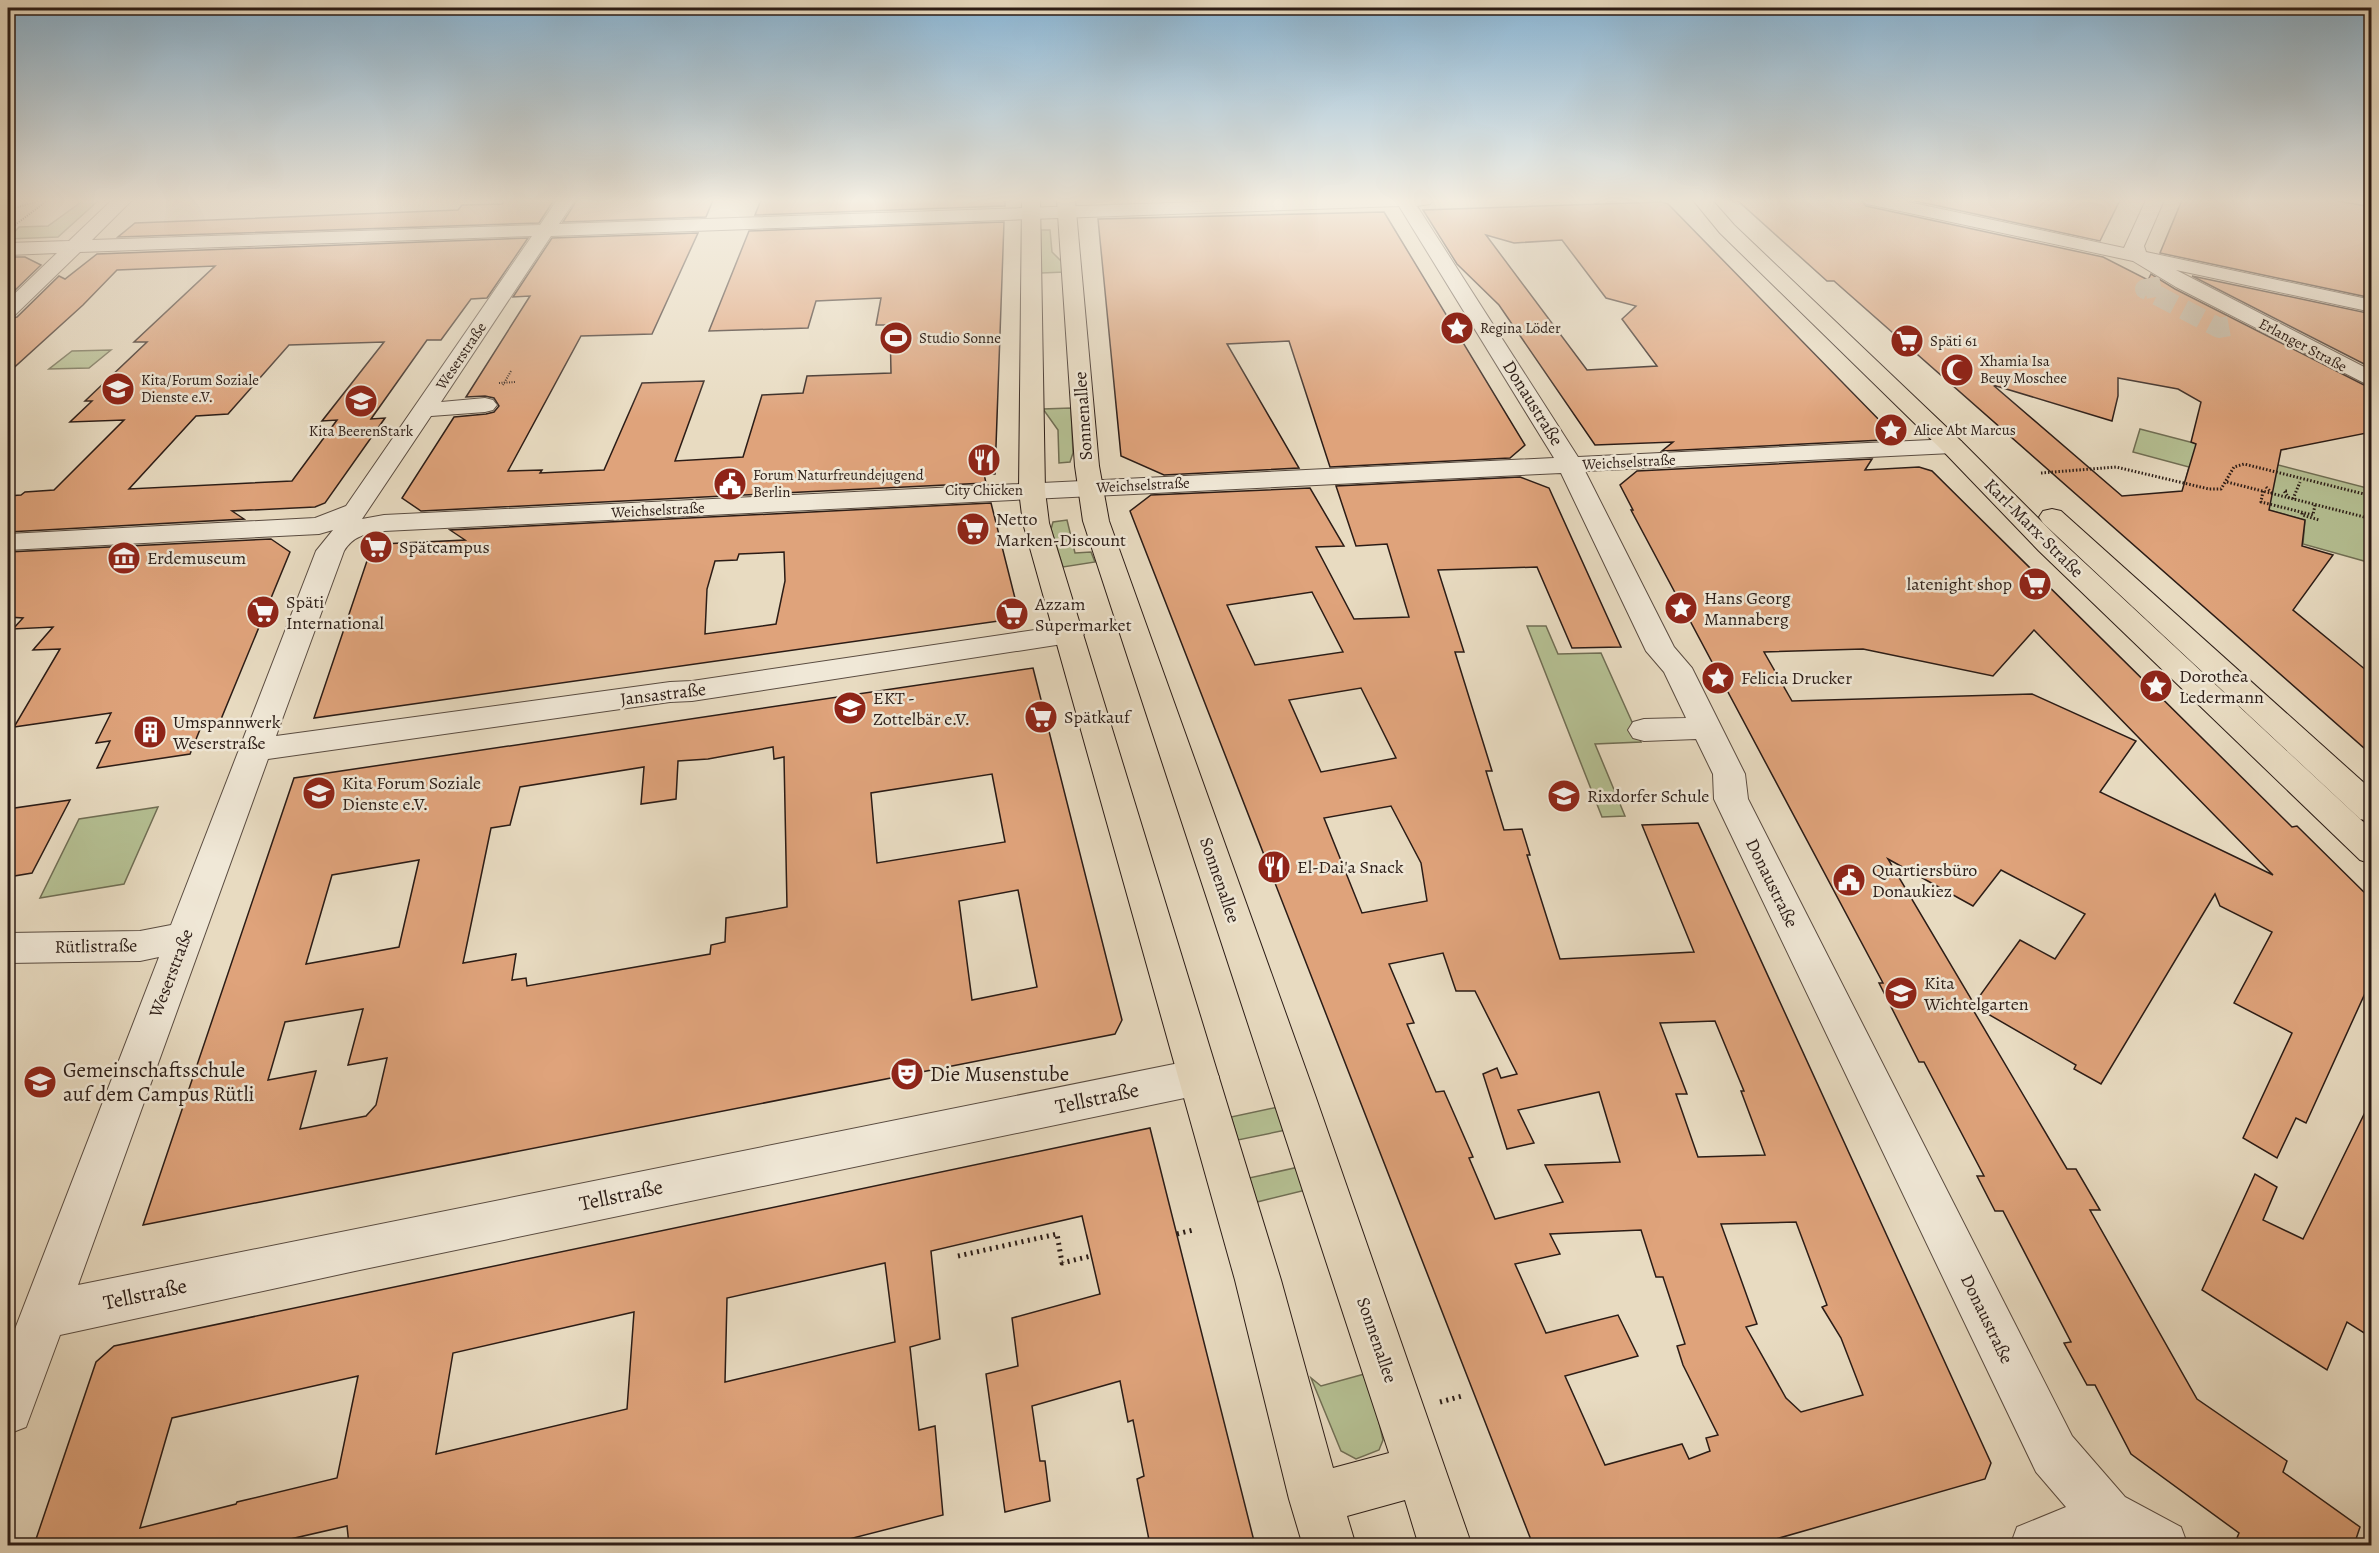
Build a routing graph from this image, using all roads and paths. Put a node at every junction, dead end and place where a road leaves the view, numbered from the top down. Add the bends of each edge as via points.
1 (48, 272) edge
2 (518, 272) edge
3 (1032, 272) edge
4 (1072, 272) edge
5 (1450, 272) edge
6 (1774, 272) edge
7 (1788, 272) edge
8 (2166, 272) edge
9 (2213, 272) edge
10 (2183, 283) junction
11 (2161, 286) dead end
12 (2372, 306) edge
13 (8, 311) edge
14 (2259, 321) junction
15 (2235, 325) tunnel mouth
16 (2372, 380) edge
17 (485, 405) dead end
18 (424, 410) junction
19 (1962, 446) junction
20 (1569, 464) junction
21 (2041, 473) dead end
22 (2227, 482) junction
23 (2300, 482) dead end
24 (2266, 487) dead end
25 (1089, 488) junction
26 (2296, 490) junction
27 (1032, 491) junction
28 (2263, 492) junction
29 (2273, 494) junction
30 (2372, 496) edge
31 (2291, 499) junction
32 (2315, 505) junction
33 (2302, 513) junction
34 (2372, 519) edge
35 (2319, 520) dead end
36 (337, 538) joint
37 (8, 542) edge
38 (1069, 634) junction
39 (1706, 728) junction
40 (1644, 730) dead end
41 (256, 750) junction
42 (2372, 810) edge
43 (2372, 851) edge
44 (184, 937) junction
45 (8, 948) edge
46 (1199, 1077) junction
47 (1193, 1230) dead end
48 (1177, 1234) dead end
49 (958, 1256) dead end
50 (1091, 1256) dead end
51 (44, 1316) junction
52 (1462, 1396) dead end
53 (1439, 1403) dead end
54 (8, 1409) edge
55 (1421, 1470) junction
56 (1315, 1499) junction
57 (2107, 1515) junction
58 (1308, 1543) edge
59 (1272, 1545) edge
60 (1446, 1545) edge
61 (2036, 1545) edge
62 (2162, 1545) edge

1 - 13 street
2 - 18 street, Weserstraße
3 - 27 main road
4 - 25 main road, Sonnenallee
5 - 20 street, Donaustraße
6 - 19 main road, Karl-Marx-Straße
7 - 19 main road, Karl-Marx-Straße
8 - 10 street, Erlanger Straße
9 - 12 street
10 - 11 street
10 - 14 street, Erlanger Straße
14 - 15 street
14 - 16 street, Erlanger Straße
17 - 18 street
18 - 37 street, Weserstraße via 355,512 319,526
19 - 20 street, Weichselstraße
19 - 42 main road, Karl-Marx-Straße
19 - 43 main road, Karl-Marx-Straße via 2049,545
20 - 25 street, Weichselstraße
20 - 39 street, Donaustraße via 1661,651 1677,668
21 - 22 path via 2116,467 2209,489 2221,489
22 - 28 path
22 - 30 path via 2234,467 2244,464
23 - 26 path
24 - 29 path
25 - 27 street, Weichselstraße
25 - 55 main road, Sonnenallee via 1095,521
26 - 31 path
26 - 31 path via 2285,493
27 - 36 street, Weichselstraße via 384,523 353,529
27 - 38 main road via 1036,523
28 - 29 path
28 - 33 path via 2261,502
29 - 31 path
31 - 32 path
32 - 33 path via 2313,515
32 - 34 path
33 - 35 path
36 - 41 street, Weserstraße
38 - 41 street, Jansastraße via 692,691
38 - 46 main road
39 - 40 street
39 - 57 street, Donaustraße via 1729,774 1731,799 2054,1454
41 - 44 street, Weserstraße
44 - 45 street, Rütlistraße via 140,946
44 - 51 street, Weserstraße
46 - 51 street, Tellstraße
46 - 56 main road via 1281,1361
47 - 48 path
49 - 50 path via 1057,1234 1062,1263
51 - 54 street, Weserstraße
52 - 53 path
55 - 56 main road
55 - 60 main road, Sonnenallee
56 - 58 main road
57 - 61 street
57 - 62 street, Donaustraße
58 - 59 path

